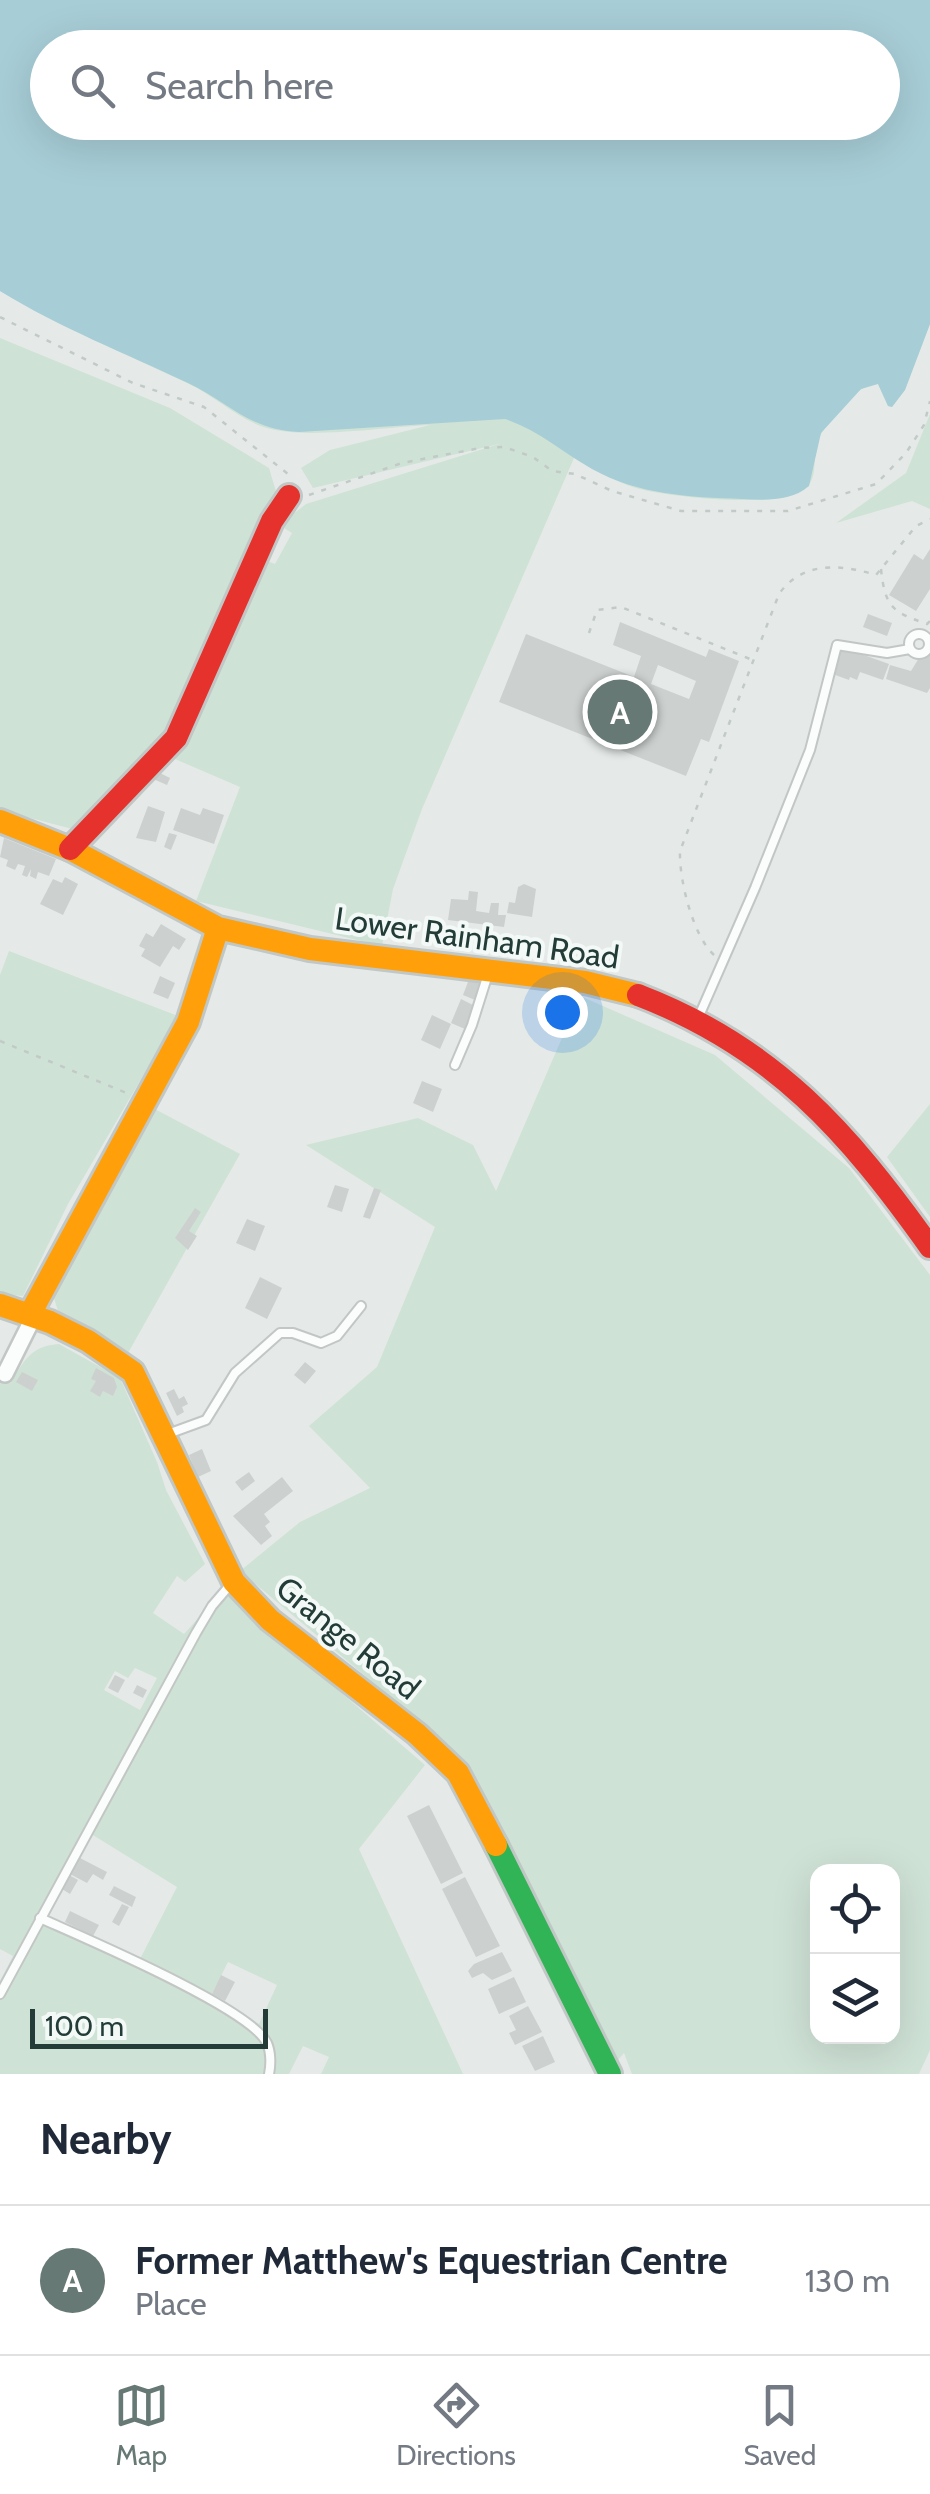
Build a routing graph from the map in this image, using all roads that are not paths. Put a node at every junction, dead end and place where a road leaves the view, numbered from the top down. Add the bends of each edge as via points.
1 (288, 486) road end
2 (910, 649) dead end
3 (0, 821) edge
4 (70, 848) junction
5 (218, 928) junction
6 (489, 970) junction
7 (697, 1020) junction
8 (455, 1066) dead end
9 (930, 1247) edge
10 (0, 1306) edge
11 (361, 1306) dead end
12 (32, 1315) junction
13 (6, 1374) dead end
14 (165, 1435) junction
15 (234, 1582) junction
16 (40, 1918) junction
17 (0, 1994) edge
18 (270, 2074) edge
19 (610, 2074) edge

1 - 4 street via 176,738
2 - 7 lane via 887,653 838,645 810,750
3 - 4 street, Lower Rainham Road
4 - 5 street, Lower Rainham Road
5 - 6 street, Lower Rainham Road via 310,948
5 - 12 street via 188,1022
6 - 7 street, Lower Rainham Road via 608,986
6 - 8 lane
7 - 9 street, Lower Rainham Road via 774,1068 819,1110
10 - 12 street, Grange Road
11 - 14 lane via 337,1336 321,1342 280,1333 235,1372 206,1420
12 - 13 street
12 - 14 street, Grange Road via 127,1367
14 - 15 street, Grange Road
15 - 16 lane via 209,1610
15 - 19 street, Grange Road via 270,1620 458,1773
16 - 17 lane
16 - 18 lane via 238,2017 267,2042

